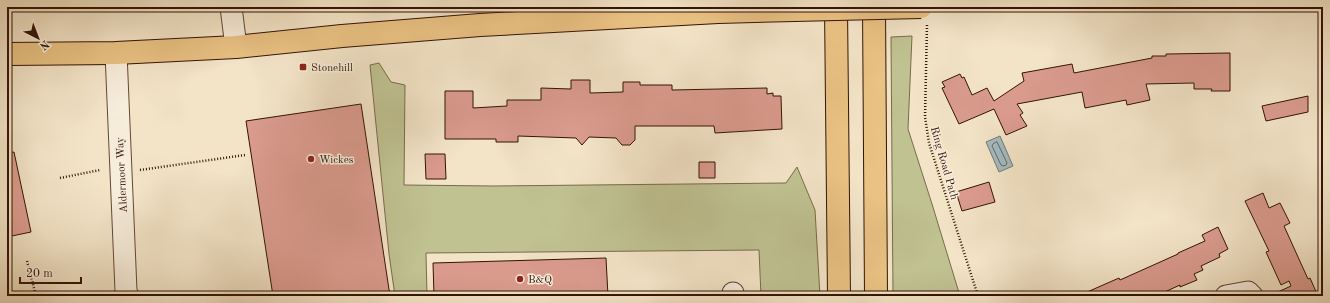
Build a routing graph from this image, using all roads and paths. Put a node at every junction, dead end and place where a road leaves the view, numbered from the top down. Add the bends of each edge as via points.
1 (232, 7) edge
2 (836, 7) edge
3 (874, 7) edge
4 (720, 9) edge
5 (923, 12) edge
6 (236, 47) junction
7 (116, 53) junction
8 (7, 54) edge
9 (245, 154) dead end
10 (121, 167) junction
11 (60, 178) dead end
12 (27, 261) dead end
13 (36, 296) edge
14 (128, 296) edge
15 (839, 296) edge
16 (876, 296) edge
17 (978, 296) edge
18 (1226, 296) edge
19 (1252, 296) edge

1 - 6 street
2 - 15 main road
3 - 16 main road
4 - 5 main road, bridge
4 - 6 main road via 480,25
5 - 17 path, Ring Road Path via 925,117 929,143
6 - 7 main road
7 - 8 main road
7 - 10 street, Aldermoor Way
9 - 10 path via 139,170
10 - 11 path
10 - 14 street, Aldermoor Way
12 - 13 path
18 - 19 street via 1248,292

